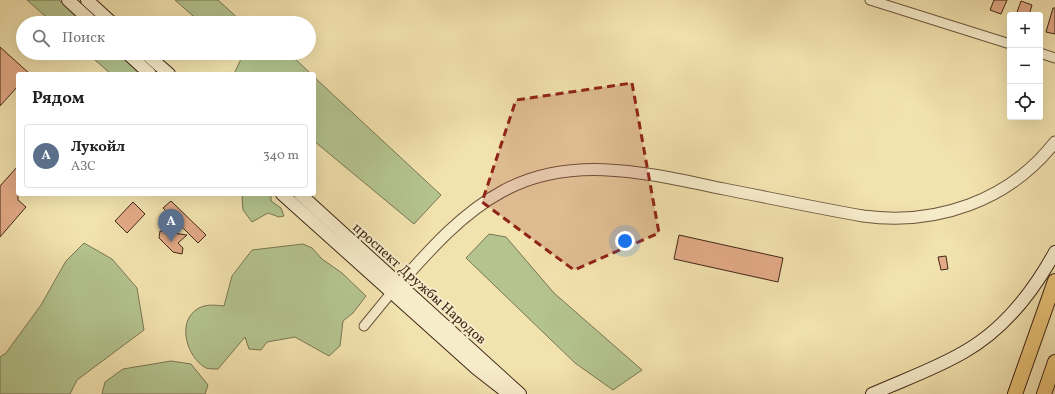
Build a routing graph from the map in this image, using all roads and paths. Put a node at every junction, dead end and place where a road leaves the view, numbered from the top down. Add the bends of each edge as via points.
1 (68, 0) edge
2 (87, 0) edge
3 (870, 0) edge
4 (881, 1) edge
5 (85, 16) edge
6 (104, 16) edge
7 (1007, 43) edge
8 (1043, 54) edge
9 (1055, 58) edge
10 (135, 60) edge
11 (153, 60) edge
12 (148, 72) edge
13 (167, 72) edge
14 (1055, 142) edge
15 (284, 196) edge
16 (302, 196) edge
17 (1055, 252) edge
18 (1055, 281) edge
19 (399, 284) junction
20 (391, 294) junction
21 (364, 326) dead end
22 (1055, 362) edge
23 (481, 365) junction
24 (496, 394) edge
25 (509, 394) edge
26 (520, 394) edge
27 (527, 394) edge
28 (872, 394) edge
29 (1015, 394) edge
30 (1044, 394) edge

1 - 5 main road
2 - 6 main road
3 - 4 street
4 - 7 street
8 - 9 street
10 - 12 main road
11 - 13 main road
14 - 19 street via 1019,178 989,197 971,205 928,216 904,218 863,216 651,174 608,169 585,169 542,176 503,191 467,216 429,251
15 - 20 main road, проспект Дружбы Народов
16 - 19 main road, проспект Дружбы Народов
17 - 28 main road via 1020,306 996,329 964,352
18 - 29 main road
19 - 20 street
19 - 23 main road, проспект Дружбы Народов
20 - 21 street
20 - 23 main road, проспект Дружбы Народов
22 - 30 main road
23 - 24 main road
23 - 25 main road
23 - 26 main road, проспект Дружбы Народов
23 - 27 main road

